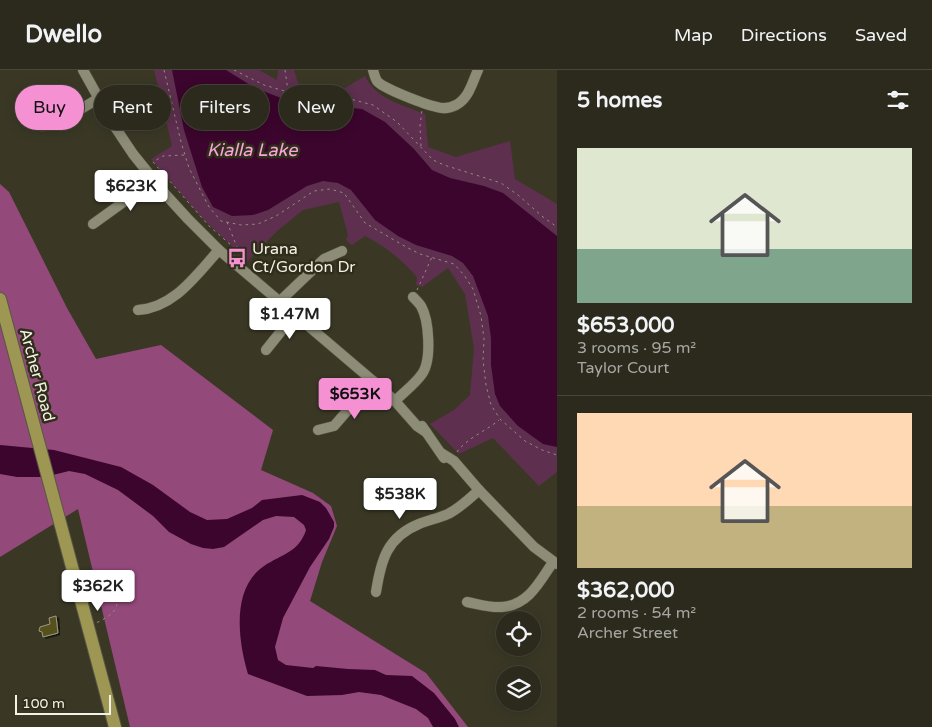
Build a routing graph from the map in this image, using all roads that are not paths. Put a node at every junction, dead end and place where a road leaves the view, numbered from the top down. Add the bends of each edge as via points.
1 (83, 70) edge
2 (374, 70) edge
3 (478, 70) edge
4 (94, 89) edge
5 (117, 130) edge
6 (154, 180) junction
7 (93, 224) dead end
8 (219, 250) junction
9 (342, 251) dead end
10 (413, 297) road end
11 (0, 299) edge
12 (280, 301) junction
13 (138, 310) dead end
14 (295, 314) junction
15 (266, 350) dead end
16 (373, 381) junction
17 (395, 401) junction
18 (318, 430) dead end
19 (479, 490) junction
20 (555, 563) edge
21 (376, 592) dead end
22 (467, 602) dead end
23 (115, 727) edge

1 - 4 street
2 - 3 street via 378,82 386,88 446,108 454,106 469,92
5 - 6 street
6 - 7 street
6 - 8 street
8 - 12 street
8 - 13 street via 180,293 151,309
9 - 12 street via 324,259
10 - 17 street via 421,307 425,321 428,361 422,374
11 - 23 main road, Archer Road
12 - 14 street
14 - 15 street
14 - 16 street
16 - 17 street
16 - 18 street via 334,426
17 - 19 street via 426,432 445,459 459,468
19 - 20 street via 534,547
19 - 21 street via 446,515 413,527 398,537 384,555
20 - 22 street via 530,595 518,603 502,607

